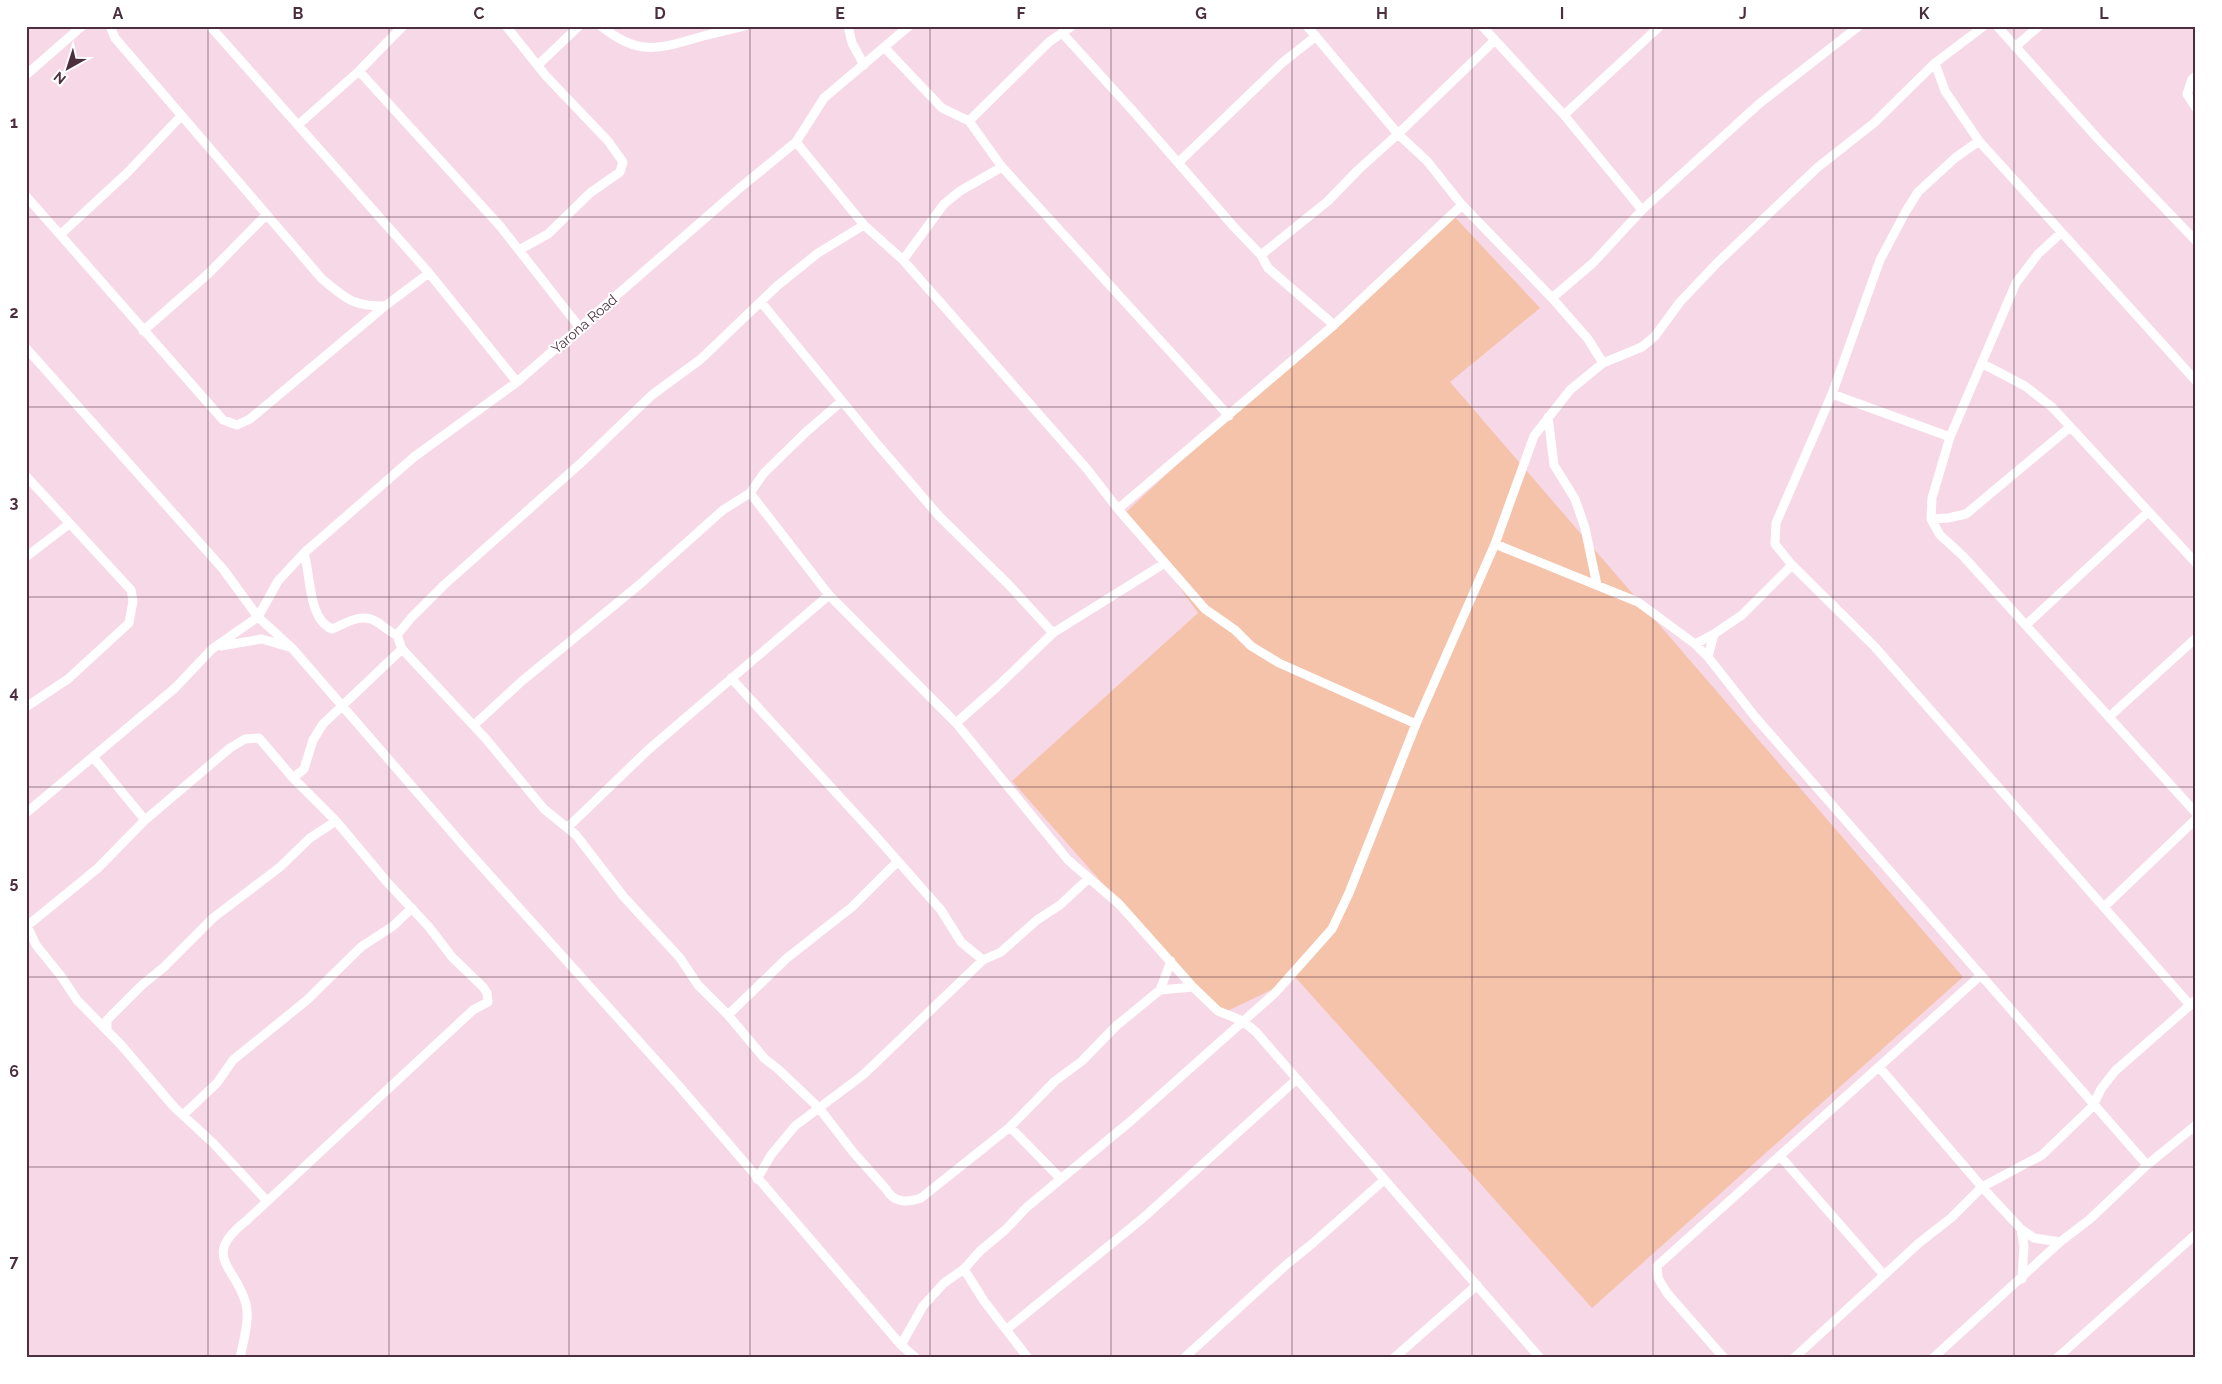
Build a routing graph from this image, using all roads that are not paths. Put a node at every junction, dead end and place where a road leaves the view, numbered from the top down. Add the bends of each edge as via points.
1 (82, 26) edge
2 (110, 26) edge
3 (210, 26) edge
4 (403, 26) edge
5 (506, 26) edge
6 (579, 26) edge
7 (601, 26) edge
8 (746, 26) edge
9 (848, 26) edge
10 (908, 26) edge
11 (1072, 26) edge
12 (1307, 26) edge
13 (1482, 26) edge
14 (1660, 26) edge
15 (1859, 26) edge
16 (1984, 26) edge
17 (1997, 26) edge
18 (2039, 26) edge
19 (1063, 34) junction
20 (1316, 36) junction
21 (1495, 40) junction
22 (884, 47) junction
23 (2015, 47) junction
24 (1935, 63) junction
25 (538, 65) junction
26 (864, 65) junction
27 (359, 71) junction
28 (26, 74) edge
29 (2196, 76) edge
30 (2196, 108) edge
31 (181, 116) junction
32 (1564, 116) junction
33 (969, 121) junction
34 (298, 125) junction
35 (1398, 134) junction
36 (1979, 141) junction
37 (796, 142) junction
38 (1179, 162) junction
39 (1002, 167) junction
40 (26, 196) edge
41 (1462, 205) junction
42 (1642, 210) junction
43 (266, 215) junction
44 (864, 225) junction
45 (2061, 233) junction
46 (61, 234) junction
47 (2196, 241) edge
48 (519, 250) junction
49 (1261, 255) junction
50 (903, 260) junction
51 (429, 273) junction
52 (1552, 298) junction
53 (761, 302) junction
54 (384, 306) junction
55 (1334, 325) junction
56 (580, 328) junction
57 (143, 331) junction
58 (26, 348) edge
59 (1603, 362) junction
60 (1983, 364) junction
61 (2196, 381) edge
62 (517, 382) junction
63 (1832, 394) junction
64 (842, 401) junction
65 (1229, 416) junction
66 (1548, 417) junction
67 (2069, 428) junction
68 (1950, 437) junction
69 (26, 476) edge
70 (750, 493) junction
71 (1118, 509) junction
72 (2148, 512) junction
73 (1931, 518) junction
74 (70, 524) junction
75 (1495, 544) junction
76 (304, 554) junction
77 (26, 557) edge
78 (1165, 563) junction
79 (2196, 563) edge
80 (1792, 565) junction
81 (1597, 586) junction
82 (829, 595) junction
83 (258, 617) junction
84 (2026, 625) junction
85 (1053, 632) junction
86 (1714, 634) junction
87 (397, 635) junction
88 (2196, 638) edge
89 (1694, 644) junction
90 (292, 648) junction
91 (212, 649) junction
92 (402, 650) junction
93 (1708, 656) junction
94 (731, 678) junction
95 (342, 706) junction
96 (26, 707) edge
97 (2109, 717) junction
98 (956, 723) junction
99 (1416, 724) junction
100 (474, 725) junction
101 (94, 758) junction
102 (293, 778) junction
103 (2196, 813) edge
104 (26, 814) edge
105 (2196, 819) edge
106 (145, 820) junction
107 (336, 821) junction
108 (568, 827) junction
109 (898, 862) junction
110 (1088, 879) junction
111 (2104, 907) junction
112 (412, 908) junction
113 (983, 960) junction
114 (1171, 961) junction
115 (1980, 976) junction
116 (1193, 987) junction
117 (1160, 990) junction
118 (2193, 1002) edge
119 (728, 1015) junction
120 (1243, 1021) junction
121 (107, 1031) junction
122 (1879, 1067) junction
123 (1297, 1079) junction
124 (2093, 1106) junction
125 (819, 1108) junction
126 (183, 1115) junction
127 (2196, 1125) edge
128 (1010, 1127) junction
129 (1780, 1156) junction
130 (2147, 1166) junction
131 (758, 1179) junction
132 (1061, 1179) junction
133 (1384, 1180) junction
134 (1982, 1187) junction
135 (267, 1201) junction
136 (2022, 1229) junction
137 (2196, 1234) edge
138 (2060, 1242) junction
139 (964, 1269) junction
140 (1884, 1275) junction
141 (2022, 1279) junction
142 (1477, 1285) junction
143 (1007, 1329) junction
144 (900, 1345) junction
145 (1185, 1357) edge
146 (240, 1358) edge
147 (916, 1358) edge
148 (1028, 1358) edge
149 (1394, 1358) edge
150 (1540, 1358) edge
151 (1724, 1358) edge
152 (1794, 1358) edge
153 (1933, 1358) edge
154 (2057, 1358) edge

1 - 28 street
2 - 31 street via 116,38
3 - 34 street
4 - 27 street
5 - 25 street
6 - 25 street
7 - 8 street via 627,43 649,48 669,47
9 - 26 street
10 - 22 street, Yarona Road
11 - 19 street
12 - 20 street
13 - 21 street
14 - 32 street
15 - 42 street via 1760,103
16 - 24 street
17 - 23 street
18 - 23 street
19 - 33 street via 1049,42
19 - 38 street
20 - 35 street
20 - 38 street via 1282,63
21 - 32 street
21 - 35 street
22 - 26 street, Yarona Road
22 - 33 street via 942,108
23 - 47 street
24 - 36 street via 1945,91
24 - 59 street via 1874,123 1818,167 1718,262 1680,302 1655,336 1642,347
25 - 48 street via 608,141 623,162 620,172 590,193 548,234
26 - 37 street, Yarona Road via 824,98
27 - 34 street
27 - 48 street
29 - 30 street via 2187,94
31 - 43 street
31 - 46 street via 128,172
32 - 42 street
33 - 39 street
34 - 51 street
35 - 41 street via 1427,161
35 - 49 street via 1328,201
36 - 45 street
36 - 63 street via 1955,158 1914,198 1880,260
37 - 44 street
37 - 56 street, Yarona Road
38 - 49 street
39 - 50 street via 944,204
39 - 65 street
40 - 46 street
41 - 52 street
41 - 55 street
42 - 52 street via 1593,263
43 - 54 street via 322,279 347,299 362,306
43 - 57 street
44 - 50 street
44 - 53 street via 818,253
45 - 60 street via 2038,254 2016,283
45 - 61 street
46 - 57 street
48 - 56 street
49 - 55 street via 1268,268
50 - 71 street via 1087,469
51 - 54 street
51 - 62 street
52 - 59 street via 1588,339
53 - 64 street
53 - 87 street via 701,359 652,395 444,585
54 - 57 street via 250,419 237,425 223,420
55 - 65 street
56 - 62 street, Yarona Road
58 - 83 street via 223,569
59 - 66 street via 1570,390
60 - 67 street via 2025,386 2052,407
60 - 68 street
62 - 76 street, Yarona Road via 414,457
63 - 68 street
63 - 80 street via 1776,522 1774,544
64 - 70 street via 764,473
64 - 85 street via 939,516
65 - 71 street
66 - 75 street via 1534,436
66 - 81 street via 1554,465 1574,499 1585,528
67 - 72 street
67 - 73 street via 1966,514
68 - 73 street via 1932,498
69 - 74 street
70 - 82 street
70 - 100 street via 723,510
71 - 78 street
72 - 79 street
72 - 84 street
73 - 84 street via 1940,536 1963,556
74 - 77 street
74 - 96 street via 131,590 129,623 68,678
75 - 81 street
75 - 99 street
76 - 83 street, Yarona Road via 278,581
76 - 87 street via 318,617 326,626 332,629 356,618 366,618
78 - 85 street
78 - 99 street via 1205,609 1252,646 1280,663
80 - 86 street via 1742,614
80 - 111 street via 1874,646
81 - 89 street via 1638,602
82 - 94 street
82 - 98 street
83 - 90 street
83 - 91 street
84 - 97 street
85 - 98 street
86 - 89 street
86 - 93 street
87 - 92 street
88 - 97 street
89 - 93 street
90 - 91 street via 262,639
90 - 95 street
91 - 101 street via 175,688
92 - 95 street
92 - 100 street
93 - 115 street via 1756,718
94 - 108 street via 648,750
94 - 109 street
95 - 102 street via 322,724 304,769
95 - 131 street
97 - 103 street
98 - 110 street via 1068,860
99 - 120 street via 1332,929 1275,993
100 - 108 street via 535,799 553,818
101 - 104 street
101 - 106 street
102 - 106 street via 259,738 249,738 230,748
102 - 107 street
105 - 111 street
106 - 121 street via 98,868 27,926 36,946 77,1000
107 - 112 street
107 - 121 street via 310,838 280,867 213,918 116,1009 107,1020
108 - 119 street via 623,896 680,958 698,985
109 - 113 street via 941,910 961,942
109 - 119 street via 852,907 787,958
110 - 113 street via 1000,952
110 - 114 street via 1119,904
111 - 118 street
112 - 126 street via 393,926 361,947 307,1000 234,1060 217,1083
112 - 135 street via 452,957 483,987 488,1002 454,1028
113 - 125 street via 863,1075
114 - 116 street
114 - 117 street
115 - 122 street
115 - 124 street
116 - 117 street
116 - 120 street via 1218,1011
117 - 128 street via 1116,1026 1082,1061 1055,1081
118 - 124 street via 2115,1072 2101,1089
119 - 125 street via 765,1059
120 - 123 street
120 - 132 street
121 - 126 street
122 - 129 street
122 - 134 street
123 - 133 street
123 - 143 street via 1143,1218
124 - 130 street
124 - 134 street via 2042,1155
125 - 128 street via 891,1196 909,1202 921,1198
125 - 131 street via 806,1116 782,1141
126 - 135 street
127 - 130 street
128 - 132 street
129 - 140 street
129 - 151 street via 1657,1266 1658,1278 1667,1293
130 - 138 street
131 - 144 street
132 - 139 street via 1026,1207
133 - 142 street
133 - 145 street
134 - 136 street
134 - 140 street
135 - 146 street via 232,1232 224,1244 224,1262 246,1304
136 - 138 street via 2034,1238
136 - 141 street
137 - 154 street
138 - 141 street
139 - 143 street
139 - 144 street via 944,1283 923,1306
140 - 152 street
141 - 153 street
142 - 149 street
142 - 150 street
143 - 148 street
144 - 147 street

